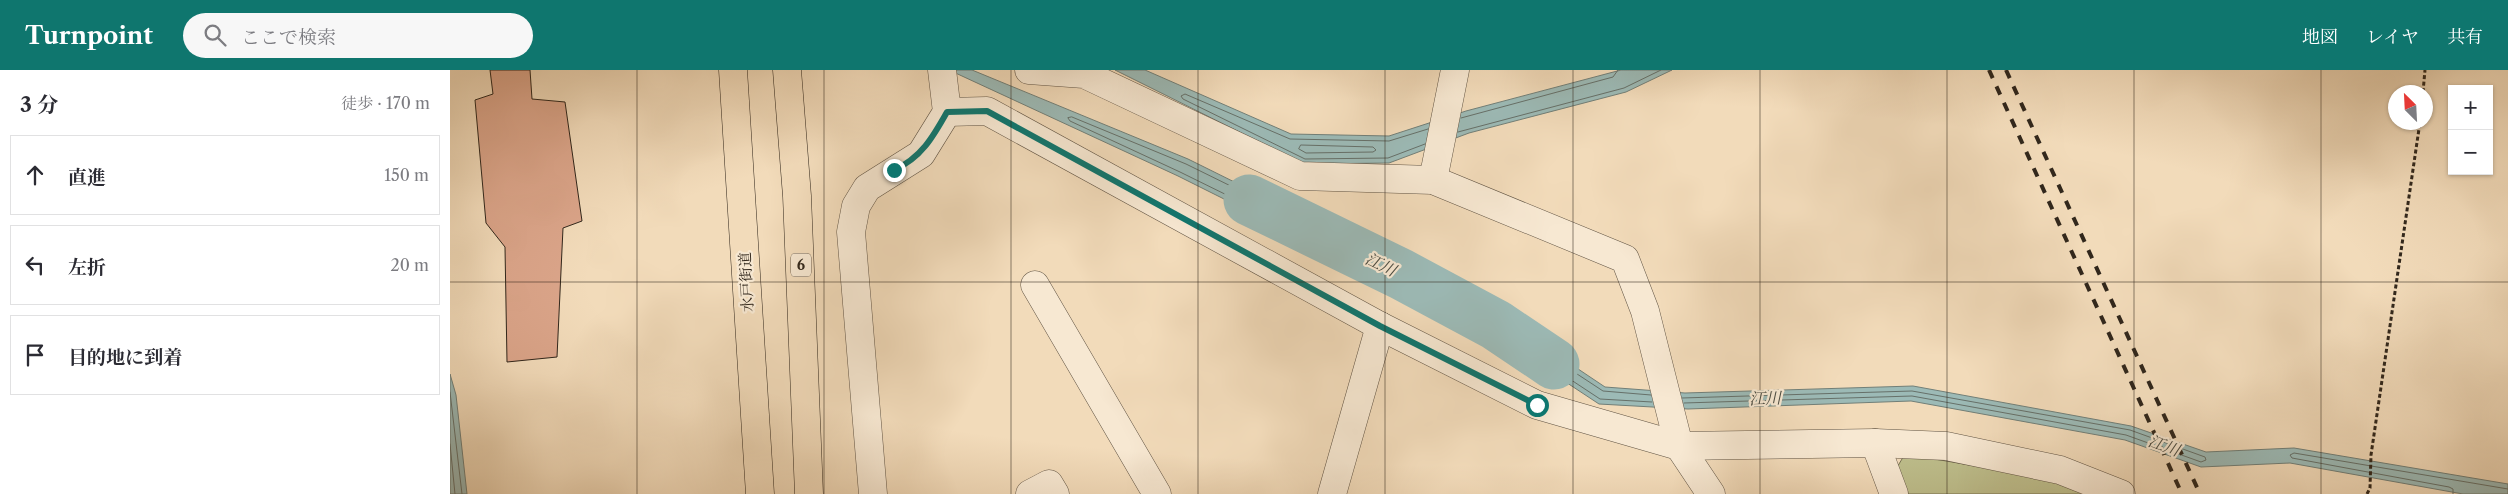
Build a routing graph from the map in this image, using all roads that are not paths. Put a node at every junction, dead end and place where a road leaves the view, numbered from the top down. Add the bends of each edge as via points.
1 (733, 70) edge
2 (786, 70) edge
3 (792, 70) edge
4 (942, 70) edge
5 (1029, 70) edge
6 (1455, 70) edge
7 (947, 112) junction
8 (1433, 180) junction
9 (1035, 285) dead end
10 (1380, 326) junction
11 (1875, 443) junction
12 (1679, 446) junction
13 (1710, 493) edge
14 (760, 494) edge
15 (809, 494) edge
16 (873, 494) edge
17 (1030, 494) edge
18 (1055, 494) edge
19 (1157, 494) edge
20 (1332, 494) edge
21 (1894, 494) edge
22 (2121, 494) edge

1 - 14 highway, 水戸街道
2 - 3 street
2 - 15 highway, 6 via 798,196
4 - 7 street
5 - 8 street via 1084,74 1300,176
6 - 8 street
7 - 10 street via 987,111
7 - 16 street via 920,154 867,188 856,206 851,232
8 - 12 street via 1625,259 1645,311
9 - 19 street
10 - 12 street via 1537,405
10 - 20 street
11 - 12 street
11 - 21 street
11 - 22 street via 1946,446 2060,470
12 - 13 street
17 - 18 street via 1049,484

